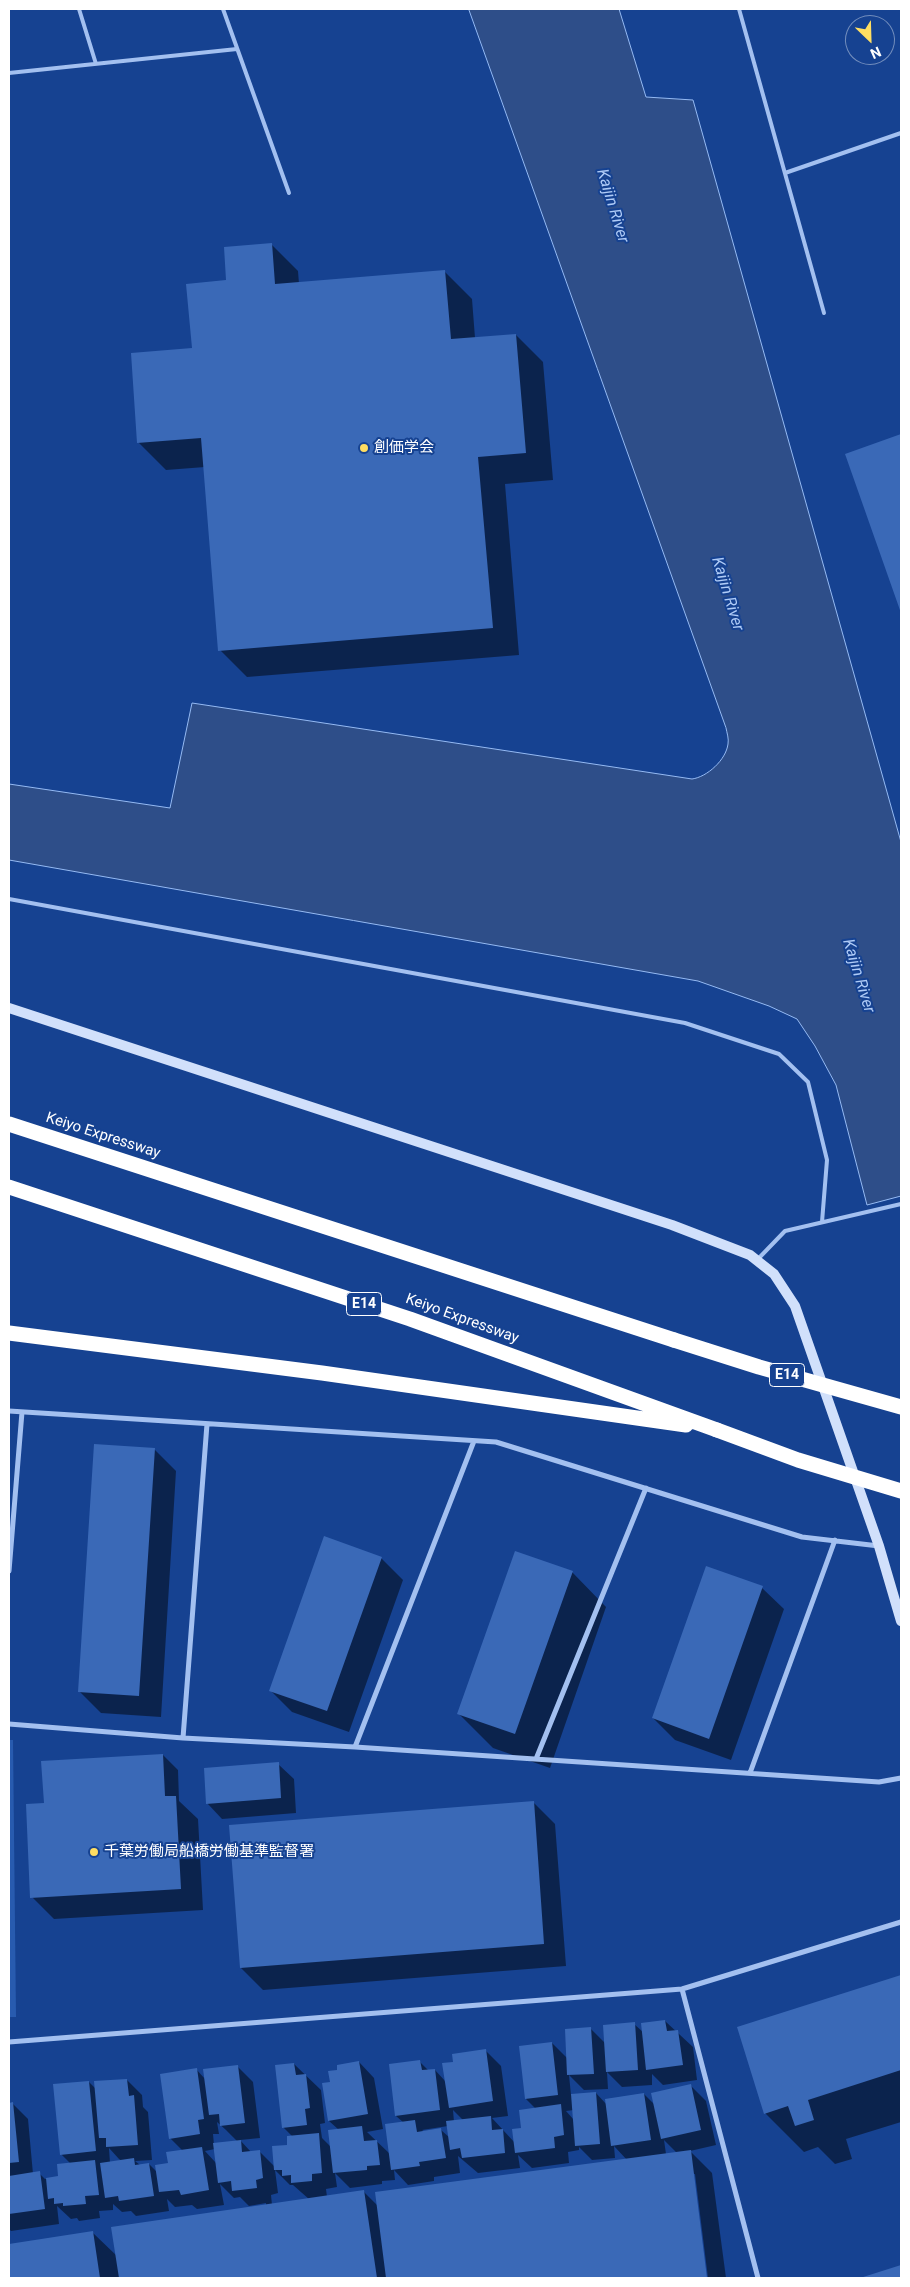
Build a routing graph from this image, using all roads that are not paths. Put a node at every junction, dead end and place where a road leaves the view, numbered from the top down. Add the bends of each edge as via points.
1 (79, 9) edge
2 (222, 9) edge
3 (739, 9) edge
4 (237, 49) junction
5 (96, 64) junction
6 (9, 73) edge
7 (901, 133) edge
8 (785, 173) junction
9 (289, 193) dead end
10 (824, 313) dead end
11 (9, 899) edge
12 (9, 1008) edge
13 (9, 1124) edge
14 (9, 1187) edge
15 (901, 1204) edge
16 (822, 1222) junction
17 (757, 1260) junction
18 (9, 1332) edge
19 (901, 1407) edge
20 (9, 1412) edge
21 (22, 1412) junction
22 (207, 1424) junction
23 (717, 1430) junction
24 (474, 1440) junction
25 (646, 1488) junction
26 (901, 1491) edge
27 (835, 1540) junction
28 (879, 1546) junction
29 (9, 1571) edge
30 (901, 1621) edge
31 (9, 1724) edge
32 (183, 1738) junction
33 (355, 1747) junction
34 (536, 1759) junction
35 (750, 1773) junction
36 (901, 1778) edge
37 (901, 1922) edge
38 (682, 1989) junction
39 (9, 2042) edge
40 (758, 2278) edge

1 - 5 lane
2 - 4 lane
3 - 8 lane
4 - 5 lane
4 - 9 lane
5 - 6 lane
7 - 8 lane
8 - 10 lane
11 - 16 lane via 685,1023 779,1054 808,1082 826,1160
12 - 17 street via 672,1225
13 - 19 highway, Keiyo Expressway / E14, bridge via 759,1367
14 - 23 highway, Keiyo Expressway / E14 via 410,1318
15 - 16 lane
16 - 17 lane via 785,1232
17 - 28 street via 774,1274 796,1306
18 - 23 highway
20 - 21 street
21 - 22 street
21 - 29 street
22 - 24 street
22 - 32 street
23 - 26 highway, Keiyo Expressway / E14, bridge via 798,1460
24 - 25 street via 496,1442
24 - 33 street
25 - 27 street via 802,1537
25 - 34 street
27 - 28 street
27 - 35 street
28 - 30 street
31 - 32 street
32 - 33 street
33 - 34 street
34 - 35 street
35 - 36 street via 880,1782
37 - 38 street
38 - 39 street
38 - 40 street

